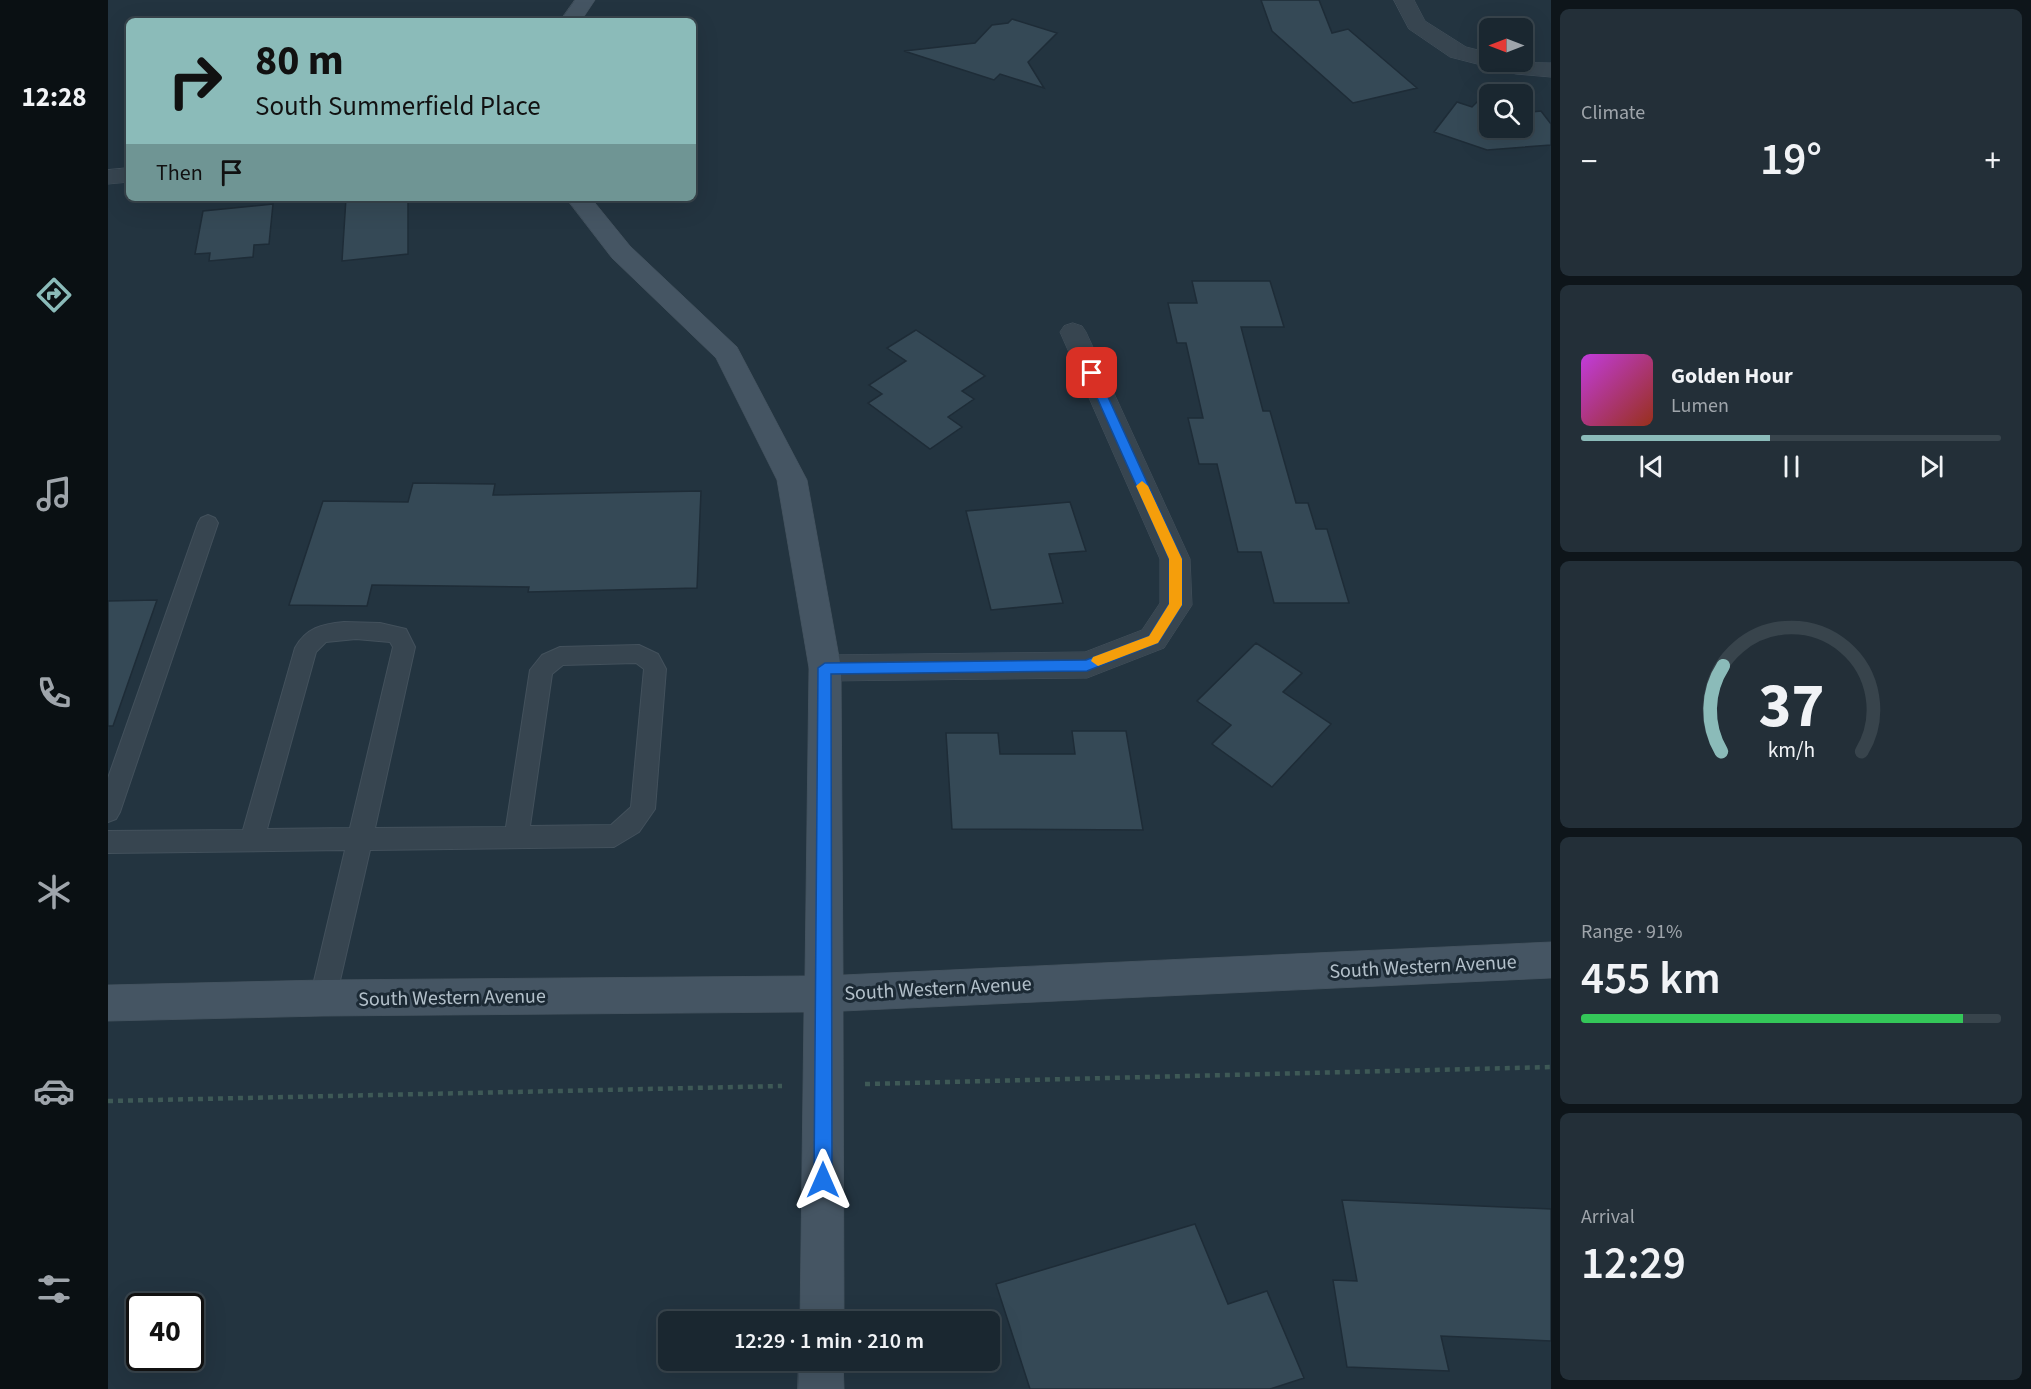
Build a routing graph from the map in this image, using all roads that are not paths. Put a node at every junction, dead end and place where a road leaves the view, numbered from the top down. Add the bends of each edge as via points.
1 (585, 0) edge
2 (1404, 0) edge
3 (572, 18) edge
4 (1479, 57) edge
5 (1533, 68) edge
6 (1551, 70) edge
7 (126, 174) edge
8 (108, 177) edge
9 (580, 201) edge
10 (1073, 332) dead end
11 (208, 523) dead end
12 (825, 668) junction
13 (108, 812) edge
14 (516, 837) junction
15 (360, 839) junction
16 (252, 840) junction
17 (108, 842) edge
18 (1551, 960) edge
19 (825, 994) junction
20 (323, 999) junction
21 (108, 1003) edge
22 (822, 1311) edge
23 (821, 1371) edge
24 (821, 1389) edge

1 - 3 street
2 - 4 street via 1416,25 1458,52
5 - 6 street
7 - 8 street
9 - 12 street via 621,252 727,353 792,480
10 - 12 street via 1175,559 1176,605 1153,639 1087,665
11 - 13 lane
12 - 19 street
14 - 14 lane via 614,836 637,819 643,809 655,669 650,660 639,654 560,656 541,670
14 - 15 lane
15 - 16 lane
15 - 16 lane via 404,647 399,635 386,631 328,632 314,638 306,648
15 - 20 lane
16 - 17 lane
18 - 19 street, South Western Avenue
19 - 20 street, South Western Avenue
19 - 22 street
20 - 21 street, South Western Avenue
23 - 24 street

